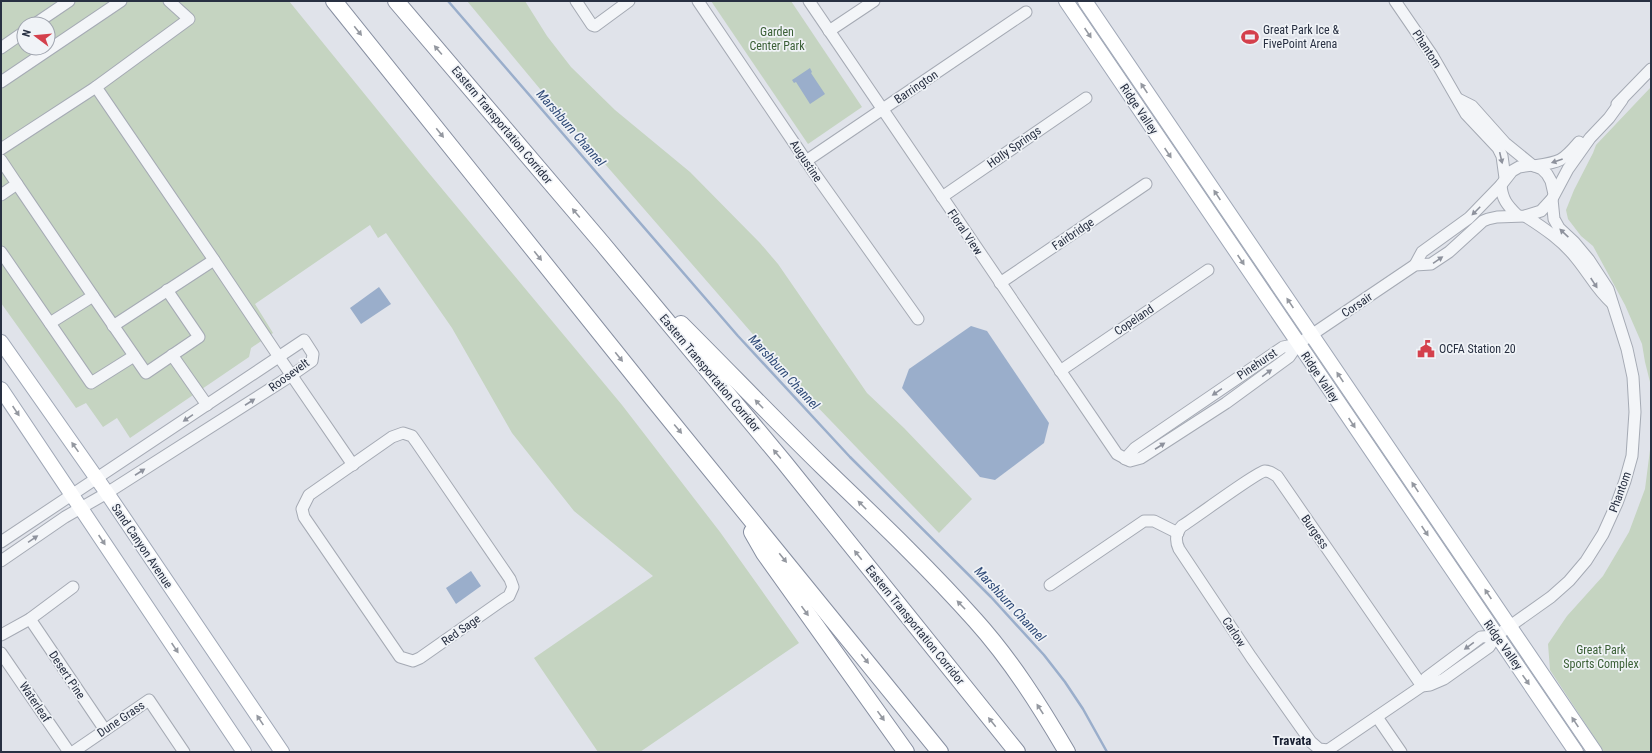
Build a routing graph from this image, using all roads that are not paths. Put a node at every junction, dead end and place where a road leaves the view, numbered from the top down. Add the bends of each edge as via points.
1 (68, 1) edge
2 (121, 1) edge
3 (169, 1) edge
4 (334, 1) edge
5 (396, 1) edge
6 (576, 1) edge
7 (629, 1) edge
8 (698, 1) edge
9 (808, 1) edge
10 (874, 1) edge
11 (1066, 1) edge
12 (1086, 1) edge
13 (1395, 1) edge
14 (1026, 12) dead end
15 (46, 16) edge
16 (829, 31) junction
17 (16, 38) edge
18 (1, 48) edge
19 (1651, 69) edge
20 (1, 82) edge
21 (96, 87) junction
22 (1086, 98) dead end
23 (1457, 99) junction
24 (1622, 100) junction
25 (882, 109) junction
26 (1, 149) edge
27 (1, 160) edge
28 (806, 161) junction
29 (1533, 165) junction
30 (1503, 182) junction
31 (18, 184) junction
32 (1146, 184) dead end
33 (1, 195) edge
34 (942, 197) junction
35 (1553, 197) junction
36 (1521, 216) junction
37 (602, 243) junction
38 (1, 252) edge
39 (214, 260) junction
40 (1415, 265) junction
41 (1208, 270) dead end
42 (1000, 283) junction
43 (167, 290) junction
44 (93, 296) junction
45 (1612, 303) junction
46 (918, 319) dead end
47 (50, 323) junction
48 (114, 326) junction
49 (1312, 335) junction
50 (1, 342) edge
51 (1298, 344) junction
52 (172, 355) junction
53 (134, 356) junction
54 (279, 357) junction
55 (1060, 371) junction
56 (292, 375) junction
57 (1, 389) edge
58 (207, 405) junction
59 (1125, 459) joint
60 (353, 464) junction
61 (97, 479) junction
62 (107, 493) junction
63 (71, 495) junction
64 (732, 495) junction
65 (81, 508) junction
66 (1178, 533) junction
67 (1, 542) edge
68 (1, 560) edge
69 (1050, 585) dead end
70 (73, 587) dead end
71 (30, 619) junction
72 (1510, 626) junction
73 (1, 635) edge
74 (1496, 636) junction
75 (1, 653) edge
76 (1422, 686) junction
77 (1377, 717) junction
78 (105, 730) junction
79 (69, 752) edge
80 (73, 752) edge
81 (184, 752) edge
82 (244, 752) edge
83 (282, 752) edge
84 (906, 752) edge
85 (940, 752) edge
86 (1017, 752) edge
87 (1067, 752) edge
88 (1401, 752) edge
89 (1576, 752) edge
90 (1595, 752) edge

1 - 15 street
2 - 20 street
3 - 21 street via 189,19
4 -> 64 highway
37 -> 5 highway, Eastern Transportation Corridor
6 - 7 street via 595,26
8 - 28 street, Augustine
9 - 16 street, Floral View
10 - 16 street
11 -> 51 main road, Ridge Valley
49 -> 12 main road, Ridge Valley
13 - 23 street, Phantom via 1432,55
14 - 25 street, Barrington
16 - 25 street, Floral View
17 - 18 street
19 - 24 street
21 - 26 street
21 - 39 street
22 - 34 street, Holly Springs
23 - 29 street via 1472,106 1505,143
23 -> 30 street, Phantom via 1466,114 1498,148 1502,156
24 -> 29 street via 1592,126 1571,152 1559,162
24 - 35 street via 1590,138 1568,169
25 - 28 street, Barrington
25 - 34 street, Floral View
27 - 31 street
28 - 46 street, Augustine
29 - 30 street via 1518,167
29 - 35 street via 1547,174 1551,181
30 - 36 street via 1502,196 1507,205
30 -> 40 street, Corsair via 1469,218 1422,252
31 - 33 street
31 - 44 street
32 - 42 street, Fairbridge
34 - 42 street, Floral View
35 - 36 street via 1541,211
45 -> 35 street, Phantom via 1608,289 1593,265 1559,228 1554,219
40 -> 36 street, Corsair via 1431,264 1449,252 1483,221 1497,217
36 -> 45 street, Phantom via 1545,229 1562,244 1576,258 1600,292
86 -> 37 highway, Eastern Transportation Corridor via 784,462
87 -> 37 highway via 1003,654 976,621
38 - 47 street
39 - 43 street
39 - 54 street
40 - 49 street, Corsair
41 - 55 street, Copeland
42 - 55 street, Floral View
43 - 48 street
43 - 52 street via 199,337
44 - 47 street
44 - 48 street
45 - 72 street, Phantom via 1628,349 1634,396 1632,456 1625,481 1603,534 1586,561 1551,597
47 - 53 street via 91,383
48 - 53 street
49 - 51 street, Corsair
72 -> 49 main road, Ridge Valley
61 -> 50 main road, Sand Canyon Avenue
51 - 59 street, Pinehurst via 1289,357 1220,407 1141,458 1130,461
51 -> 74 main road, Ridge Valley
52 - 53 street via 146,373
52 - 58 street
54 - 56 street
54 - 56 street, Roosevelt via 304,340 313,354 312,360
54 - 58 street, Roosevelt
55 - 59 street, Floral View via 1117,454
56 - 60 street
62 -> 56 street, Roosevelt
57 -> 63 main road
58 -> 61 street, Roosevelt
60 - 60 street, Red Sage via 392,438 403,433 412,436 513,587 509,596 413,661 400,657 304,517 302,509 309,495
61 - 62 main road, Sand Canyon Avenue
61 - 63 street, Roosevelt
62 - 65 street, Roosevelt
83 -> 62 main road, Sand Canyon Avenue
63 - 65 main road
63 - 67 street, Roosevelt
64 -> 84 highway via 764,553
64 -> 85 highway
68 -> 65 street, Roosevelt
65 -> 82 main road
66 - 69 street via 1154,521 1144,521
66 - 76 street, Burgess via 1182,526 1260,473 1265,471 1277,476
66 - 77 street, Carlow via 1179,549 1311,742 1319,749 1328,750
70 - 71 street
71 - 73 street
71 - 78 street, Desert Pine
72 - 74 street, Phantom
90 -> 72 main road, Ridge Valley
74 - 76 street, Carlow via 1481,638 1426,678
74 -> 89 main road, Ridge Valley
75 - 79 street, Waterleaf
76 - 77 street, Carlow
77 - 88 street
78 - 80 street, Dune Grass
78 - 81 street, Dune Grass via 149,700

